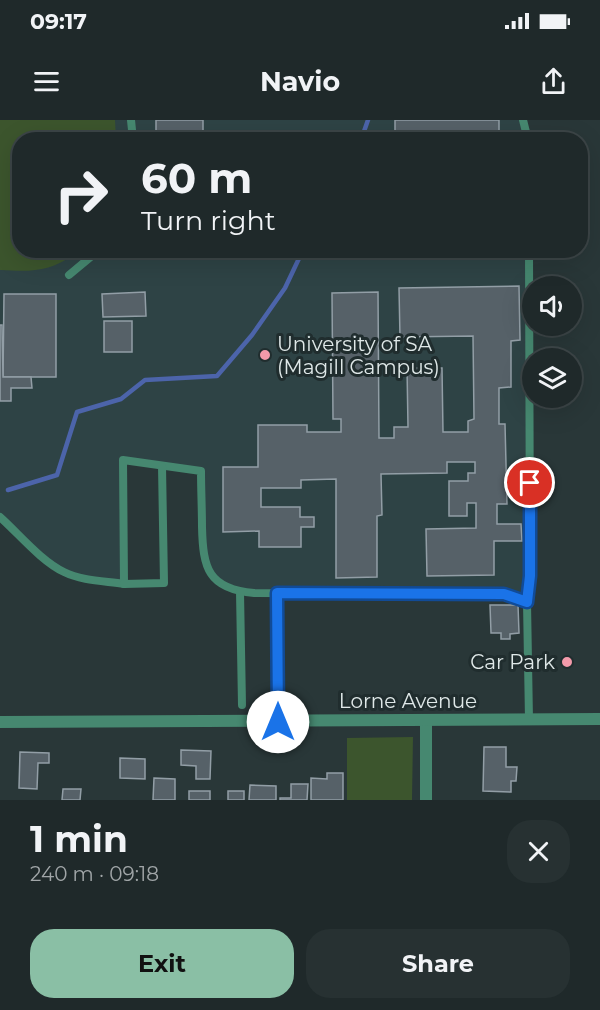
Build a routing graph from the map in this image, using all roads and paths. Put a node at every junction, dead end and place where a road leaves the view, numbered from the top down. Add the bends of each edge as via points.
1 (89, 258) edge
2 (529, 258) edge
3 (69, 275) dead end
4 (162, 466) junction
5 (0, 517) edge
6 (124, 584) junction
7 (240, 592) junction
8 (277, 593) junction
9 (527, 602) junction
10 (242, 705) dead end
11 (600, 719) edge
12 (426, 720) junction
13 (529, 720) junction
14 (0, 722) edge
15 (278, 722) junction
16 (426, 800) edge

1 - 3 lane
2 - 9 lane
4 - 6 lane via 164,583
4 - 6 lane via 123,460
4 - 7 lane via 201,471 206,567 219,582
5 - 6 lane via 53,566 83,578
7 - 8 lane
7 - 10 lane
8 - 9 lane via 504,594
8 - 15 lane
9 - 13 lane
11 - 13 street, Lorne Avenue
12 - 13 street, Lorne Avenue
12 - 15 street, Lorne Avenue
12 - 16 street
14 - 15 street, Lorne Avenue

